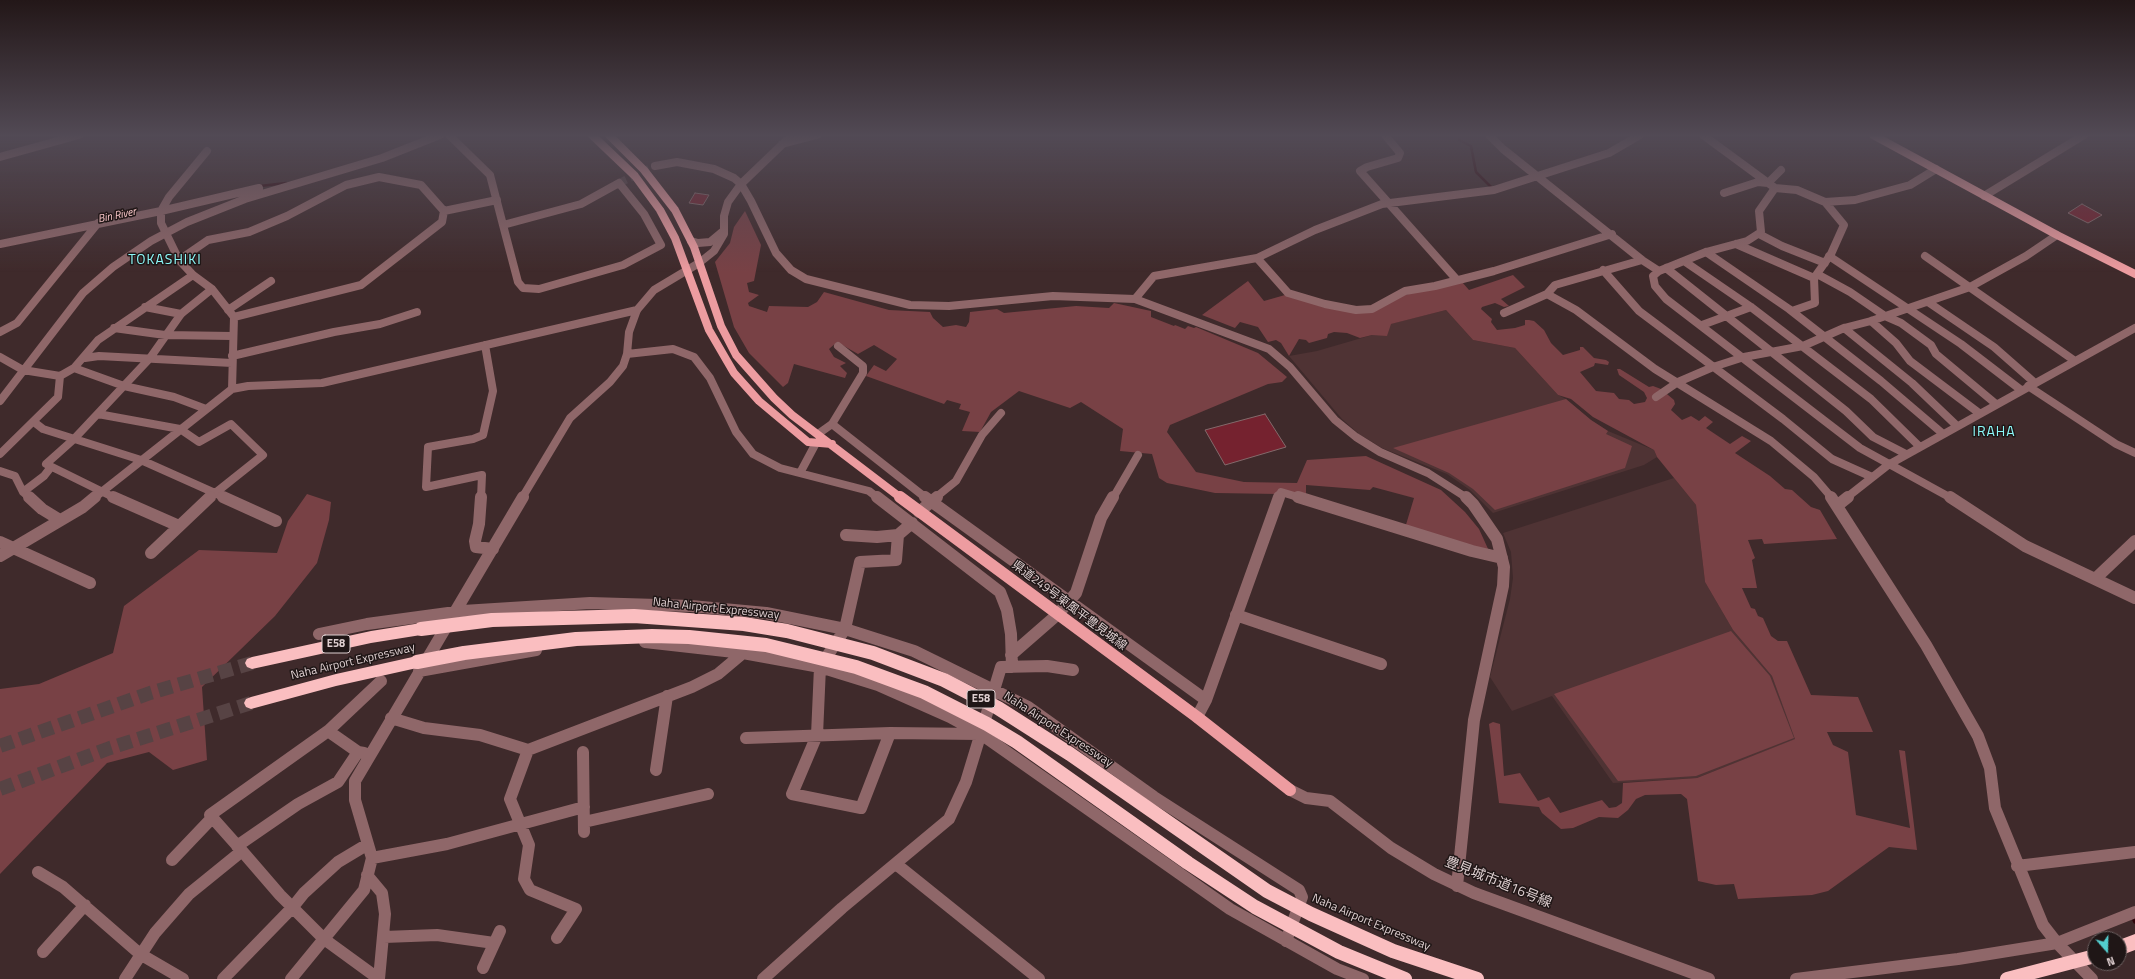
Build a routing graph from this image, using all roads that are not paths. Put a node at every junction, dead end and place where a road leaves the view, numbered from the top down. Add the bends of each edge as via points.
1 (183, 181) edge
2 (310, 181) edge
3 (366, 181) edge
4 (395, 181) edge
5 (491, 181) edge
6 (638, 181) edge
7 (653, 181) edge
8 (736, 181) edge
9 (744, 181) edge
10 (1368, 181) edge
11 (1524, 181) edge
12 (1545, 181) edge
13 (1766, 181) edge
14 (1775, 181) edge
15 (1917, 181) edge
16 (1957, 181) edge
17 (2009, 181) edge
18 (741, 184) junction
19 (296, 185) junction
20 (1772, 185) junction
21 (1724, 193) dead end
22 (1984, 196) junction
23 (496, 200) junction
24 (1825, 202) junction
25 (1388, 203) junction
26 (161, 211) junction
27 (444, 211) junction
28 (98, 223) junction
29 (503, 225) junction
30 (725, 229) junction
31 (166, 232) junction
32 (1612, 234) junction
33 (1759, 234) junction
34 (2057, 235) junction
35 (691, 240) junction
36 (0, 244) edge
37 (1736, 244) junction
38 (1706, 252) junction
39 (1924, 256) dead end
40 (1257, 258) junction
41 (179, 260) junction
42 (1642, 260) junction
43 (1827, 260) junction
44 (1684, 261) junction
45 (699, 263) junction
46 (687, 270) junction
47 (1603, 270) junction
48 (1662, 270) junction
49 (2135, 274) edge
50 (193, 275) junction
51 (1815, 276) junction
52 (1457, 280) junction
53 (271, 281) dead end
54 (2135, 281) edge
55 (1970, 287) junction
56 (212, 289) junction
57 (1547, 294) junction
58 (1135, 299) junction
59 (1928, 302) junction
60 (146, 306) junction
61 (1751, 307) junction
62 (1908, 309) junction
63 (637, 310) junction
64 (1792, 311) junction
65 (417, 312) dead end
66 (1504, 313) dead end
67 (181, 314) junction
68 (231, 314) junction
69 (1728, 316) junction
70 (1884, 316) junction
71 (1871, 321) junction
72 (1702, 325) junction
73 (114, 328) junction
74 (1844, 328) junction
75 (2135, 328) edge
76 (0, 332) edge
77 (165, 335) junction
78 (232, 336) junction
79 (1825, 337) junction
80 (485, 345) junction
81 (838, 346) dead end
82 (1803, 346) junction
83 (1774, 353) junction
84 (627, 354) junction
85 (0, 357) edge
86 (1744, 357) junction
87 (85, 358) junction
88 (150, 358) junction
89 (232, 360) junction
90 (2075, 361) junction
91 (1713, 367) junction
92 (74, 368) junction
93 (23, 370) junction
94 (60, 376) junction
95 (1678, 382) junction
96 (124, 386) junction
97 (2028, 386) junction
98 (232, 389) junction
99 (1656, 397) dead end
100 (0, 401) edge
101 (1996, 404) junction
102 (206, 409) junction
103 (1001, 413) dead end
104 (1979, 413) junction
105 (98, 414) junction
106 (34, 422) junction
107 (832, 424) junction
108 (1956, 425) junction
109 (180, 429) junction
110 (1942, 433) junction
111 (74, 439) junction
112 (817, 439) junction
113 (1920, 447) junction
114 (2135, 453) edge
115 (0, 454) edge
116 (1906, 454) junction
117 (1138, 455) dead end
118 (141, 460) junction
119 (1888, 465) junction
120 (51, 466) junction
121 (0, 471) edge
122 (800, 472) junction
123 (1872, 478) junction
124 (23, 492) junction
125 (101, 492) junction
126 (215, 493) junction
127 (931, 502) junction
128 (1838, 505) junction
129 (919, 512) junction
130 (60, 520) junction
131 (276, 521) dead end
132 (912, 524) junction
133 (179, 526) junction
134 (846, 535) dead end
135 (898, 535) junction
136 (2135, 541) edge
137 (0, 542) edge
138 (13, 548) junction
139 (493, 549) junction
140 (151, 553) dead end
141 (0, 556) edge
142 (1502, 558) junction
143 (2095, 579) junction
144 (90, 583) dead end
145 (2135, 598) edge
146 (1070, 601) junction
147 (455, 611) junction
148 (1058, 614) junction
149 (1236, 615) junction
150 (845, 630) junction
151 (320, 634) dead end
152 (743, 653) junction
153 (1011, 661) junction
154 (252, 663) tunnel mouth
155 (1381, 664) dead end
156 (820, 666) junction
157 (418, 667) junction
158 (1073, 670) dead end
159 (382, 681) dead end
160 (994, 689) junction
161 (667, 696) junction
162 (1206, 700) junction
163 (251, 703) tunnel mouth
164 (1197, 717) junction
165 (391, 718) junction
166 (328, 731) junction
167 (890, 733) junction
168 (981, 734) junction
169 (817, 735) junction
170 (746, 738) dead end
171 (528, 750) junction
172 (583, 752) dead end
173 (364, 753) junction
174 (656, 770) dead end
175 (1290, 790) joint
176 (708, 794) dead end
177 (584, 807) junction
178 (212, 818) junction
179 (519, 824) junction
180 (368, 844) junction
181 (239, 848) junction
182 (2135, 852) edge
183 (372, 858) junction
184 (172, 860) dead end
185 (896, 864) junction
186 (2017, 866) junction
187 (38, 872) dead end
188 (368, 874) junction
189 (1457, 886) junction
190 (84, 905) junction
191 (292, 908) junction
192 (2135, 912) edge
193 (500, 931) dead end
194 (384, 937) junction
195 (324, 938) junction
196 (557, 938) dead end
197 (1286, 941) junction
198 (494, 943) junction
199 (2057, 943) junction
200 (43, 952) dead end
201 (140, 954) junction
202 (2087, 958) edge
203 (483, 968) dead end
204 (180, 978) edge
205 (125, 979) edge
206 (223, 979) edge
207 (291, 979) edge
208 (379, 979) edge
209 (763, 979) edge
210 (1039, 979) edge
211 (1362, 979) edge
212 (1405, 979) edge
213 (1477, 979) edge
214 (1708, 979) edge
215 (1796, 979) edge
216 (2008, 979) edge
217 (2092, 979) edge

1 - 26 street
2 - 19 street
3 - 41 street via 346,185 288,216 249,232 208,240
4 - 27 street via 421,185
5 - 23 street
6 - 46 main road, 県道249号東風平豊見城線 via 653,199 675,238
7 - 35 main road
8 - 18 street
9 - 18 street
10 - 25 street
11 - 25 street via 1494,190
12 - 32 street
13 - 20 street
14 - 20 street
15 - 24 street via 1910,185 1855,200
16 - 22 main road
17 - 22 street
18 - 30 street via 725,209
18 - 58 street via 776,253 791,270 806,279 910,305 949,306 1053,296
19 - 26 street via 291,181
19 - 31 street via 245,199
20 - 21 street via 1758,182
20 - 24 street via 1798,190
20 - 33 street via 1759,211
22 - 34 main road
23 - 27 street
23 - 29 street
24 - 43 street via 1844,225
25 - 40 street via 1315,230
25 - 52 street
26 - 28 street
26 - 31 street via 161,223
27 - 68 street via 442,222 361,285
28 - 36 street
28 - 76 street via 17,323
29 - 29 street via 518,282 523,288 539,289 623,265 661,245 644,214 619,184 581,204
30 - 35 street via 710,242 698,243
30 - 45 street via 718,246
31 - 41 street
31 - 93 street via 132,253 83,293
32 - 42 street
32 - 52 street
33 - 37 street
33 - 43 street via 1782,246
34 - 49 main road
34 - 54 main road
34 - 55 street via 2026,256
35 - 45 main road
37 - 38 street
37 - 51 street
38 - 44 street
38 - 64 street
39 - 55 street
40 - 52 street via 1288,293 1356,310 1372,309 1404,291
40 - 58 street via 1154,276
41 - 50 street
42 - 47 street
42 - 48 street
43 - 51 street
43 - 62 street
44 - 48 street
44 - 61 street
45 - 46 street
45 - 112 main road via 721,326 736,355 774,398
46 - 63 street via 654,290
46 - 112 main road, 県道249号東風平豊見城線 via 712,336 734,373 776,416 808,442
47 - 57 street via 1556,285
47 - 91 street via 1639,311
48 - 69 street
48 - 72 street via 1653,276 1655,286 1666,299
50 - 56 street
50 - 60 street
51 - 64 street via 1815,302
51 - 70 street via 1850,292
53 - 68 street
55 - 59 street
55 - 90 street
56 - 67 street
56 - 68 street
57 - 66 street
57 - 95 street via 1576,310 1655,369
58 - 142 street via 1269,349 1290,367 1335,420 1356,438 1380,452 1428,473 1461,493 1490,527
59 - 62 street
59 - 97 street via 1994,347
60 - 67 street
60 - 73 street
61 - 69 street
61 - 82 street
62 - 70 street
62 - 97 street
63 - 80 street
63 - 84 street via 628,332
64 - 79 street
65 - 89 street via 380,324 334,332
67 - 77 street
68 - 78 street
69 - 72 street
69 - 83 street
70 - 71 street
70 - 101 street via 1901,323 1931,346 1936,354
71 - 74 street
71 - 104 street via 1896,342 1910,360
72 - 86 street
73 - 77 street
73 - 87 street via 98,340
74 - 79 street
74 - 108 street via 1912,383
75 - 90 street
77 - 78 street
77 - 88 street
78 - 89 street
79 - 82 street
79 - 110 street
80 - 98 street via 322,383
80 - 139 street via 493,391 483,435 428,446 426,487 482,475 479,524 475,541 476,547
81 - 107 street via 863,366 863,373
82 - 83 street
82 - 113 street via 1871,399
83 - 86 street
83 - 116 street via 1846,411 1873,438
84 - 122 street via 673,349 694,357 710,378 736,432 753,454 780,468
84 - 139 street via 623,366 610,382 570,418
85 - 93 street
86 - 91 street
86 - 119 street via 1860,448
87 - 88 street
87 - 92 street
88 - 89 street
88 - 96 street
89 - 98 street
90 - 97 street
91 - 95 street
91 - 123 street via 1832,459
92 - 94 street
92 - 96 street
93 - 94 street
93 - 100 street
94 - 106 street via 58,397
95 - 99 street
95 - 128 street via 1771,441 1814,477
96 - 102 street via 174,397
96 - 105 street
97 - 101 street
97 - 114 street via 2116,444
98 - 102 street
101 - 104 street
102 - 109 street
103 - 127 street via 982,435 956,481
104 - 108 street
105 - 109 street
105 - 111 street
106 - 111 street via 44,429
106 - 115 street
107 - 112 street
107 - 127 street
108 - 110 street
109 - 118 street
109 - 126 street via 199,442 231,424 263,455
110 - 113 street
111 - 118 street
111 - 120 street via 46,464
112 - 122 street
112 - 129 main road, 県道249号東風平豊見城線 via 832,444
113 - 116 street
116 - 119 street
117 - 146 street via 1101,518 1076,593
118 - 125 street
118 - 126 street
119 - 123 street
119 - 143 street via 1936,489 2025,546
120 - 124 street via 44,476
120 - 125 street
121 - 124 street via 14,476
122 - 132 street via 869,491
123 - 128 street
124 - 130 street via 42,509
125 - 130 street
125 - 133 street
126 - 131 street
126 - 133 street
127 - 129 street
127 - 146 street
128 - 186 street via 1926,645 1978,736 1990,768 1995,808
129 - 148 main road, 県道249号東風平豊見城線
130 - 138 street
132 - 135 street
132 - 153 street via 1000,592 1007,610 1011,634
133 - 140 street
134 - 135 street
135 - 150 street via 896,560 860,562
136 - 143 street
137 - 138 street
138 - 141 street
138 - 144 street
139 - 147 street
142 - 149 street via 1281,492
142 - 189 street via 1502,586 1474,720
143 - 145 street
146 - 148 street
146 - 162 street
147 - 150 street via 590,603 691,606 766,613
147 - 151 street
147 - 157 street
148 - 153 street
148 - 164 main road, 県道249号東風平豊見城線
149 - 155 street
149 - 162 street
150 - 156 street
150 - 160 street via 914,651
152 - 156 street
152 - 157 street via 635,640 600,640
152 - 161 street via 718,674
153 - 158 street
153 - 160 street via 1001,667
154 - 213 highway, Naha Airport Expressway / E58, bridge via 372,637 492,620 627,616 744,624 788,631 873,653 944,680 998,708 1070,754 1267,890 1311,914 1393,951
156 - 168 street via 878,685 950,717
156 - 169 street
157 - 163 highway, Naha Airport Expressway / E58 via 336,680
157 - 165 street
157 - 212 highway, Naha Airport Expressway / E58, bridge via 471,652 576,639 652,636 688,637 766,646 856,667 924,692 987,724 1017,742 1188,863 1255,907 1339,952
159 - 166 street
160 - 168 street
160 - 197 street via 1028,708 1154,797 1299,890 1302,897
161 - 171 street
161 - 174 street
162 - 164 street
164 - 175 main road, 県道249号東風平豊見城線
165 - 171 street via 424,728 480,735
165 - 173 street
166 - 173 street
166 - 178 street via 242,791 210,816
167 - 168 street
167 - 169 street
167 - 169 street via 862,808 792,794
168 - 185 street via 966,782 949,819
168 - 197 street via 1196,886
169 - 170 street
171 - 179 street via 510,799
172 - 177 street
173 - 180 street via 354,781 355,800
173 - 181 street via 338,782 298,804
175 - 189 street, 豊見城市道16号線 via 1306,798 1330,802 1391,848
176 - 177 street via 584,827
177 - 179 street
178 - 181 street
178 - 184 street
179 - 183 street via 447,844
179 - 196 street via 529,845 524,879 530,890 576,909
180 - 183 street
180 - 191 street via 338,862 304,893
181 - 191 street
181 - 201 street via 189,894 154,933
182 - 186 street
183 - 188 street
185 - 209 street via 842,908
185 - 210 street
186 - 199 street via 2043,926
187 - 190 street via 63,887
188 - 194 street via 382,893
188 - 195 street via 364,890
189 - 214 street, 豊見城市道16号線 via 1489,900
190 - 200 street
190 - 201 street
191 - 195 street
191 - 206 street
192 - 199 street
193 - 198 street
194 - 198 street via 437,935
194 - 208 street
195 - 207 street
195 - 208 street
197 - 211 street
198 - 203 street
199 - 215 street via 1958,959
199 - 217 street
201 - 204 street
201 - 205 street
202 - 216 highway, bridge

